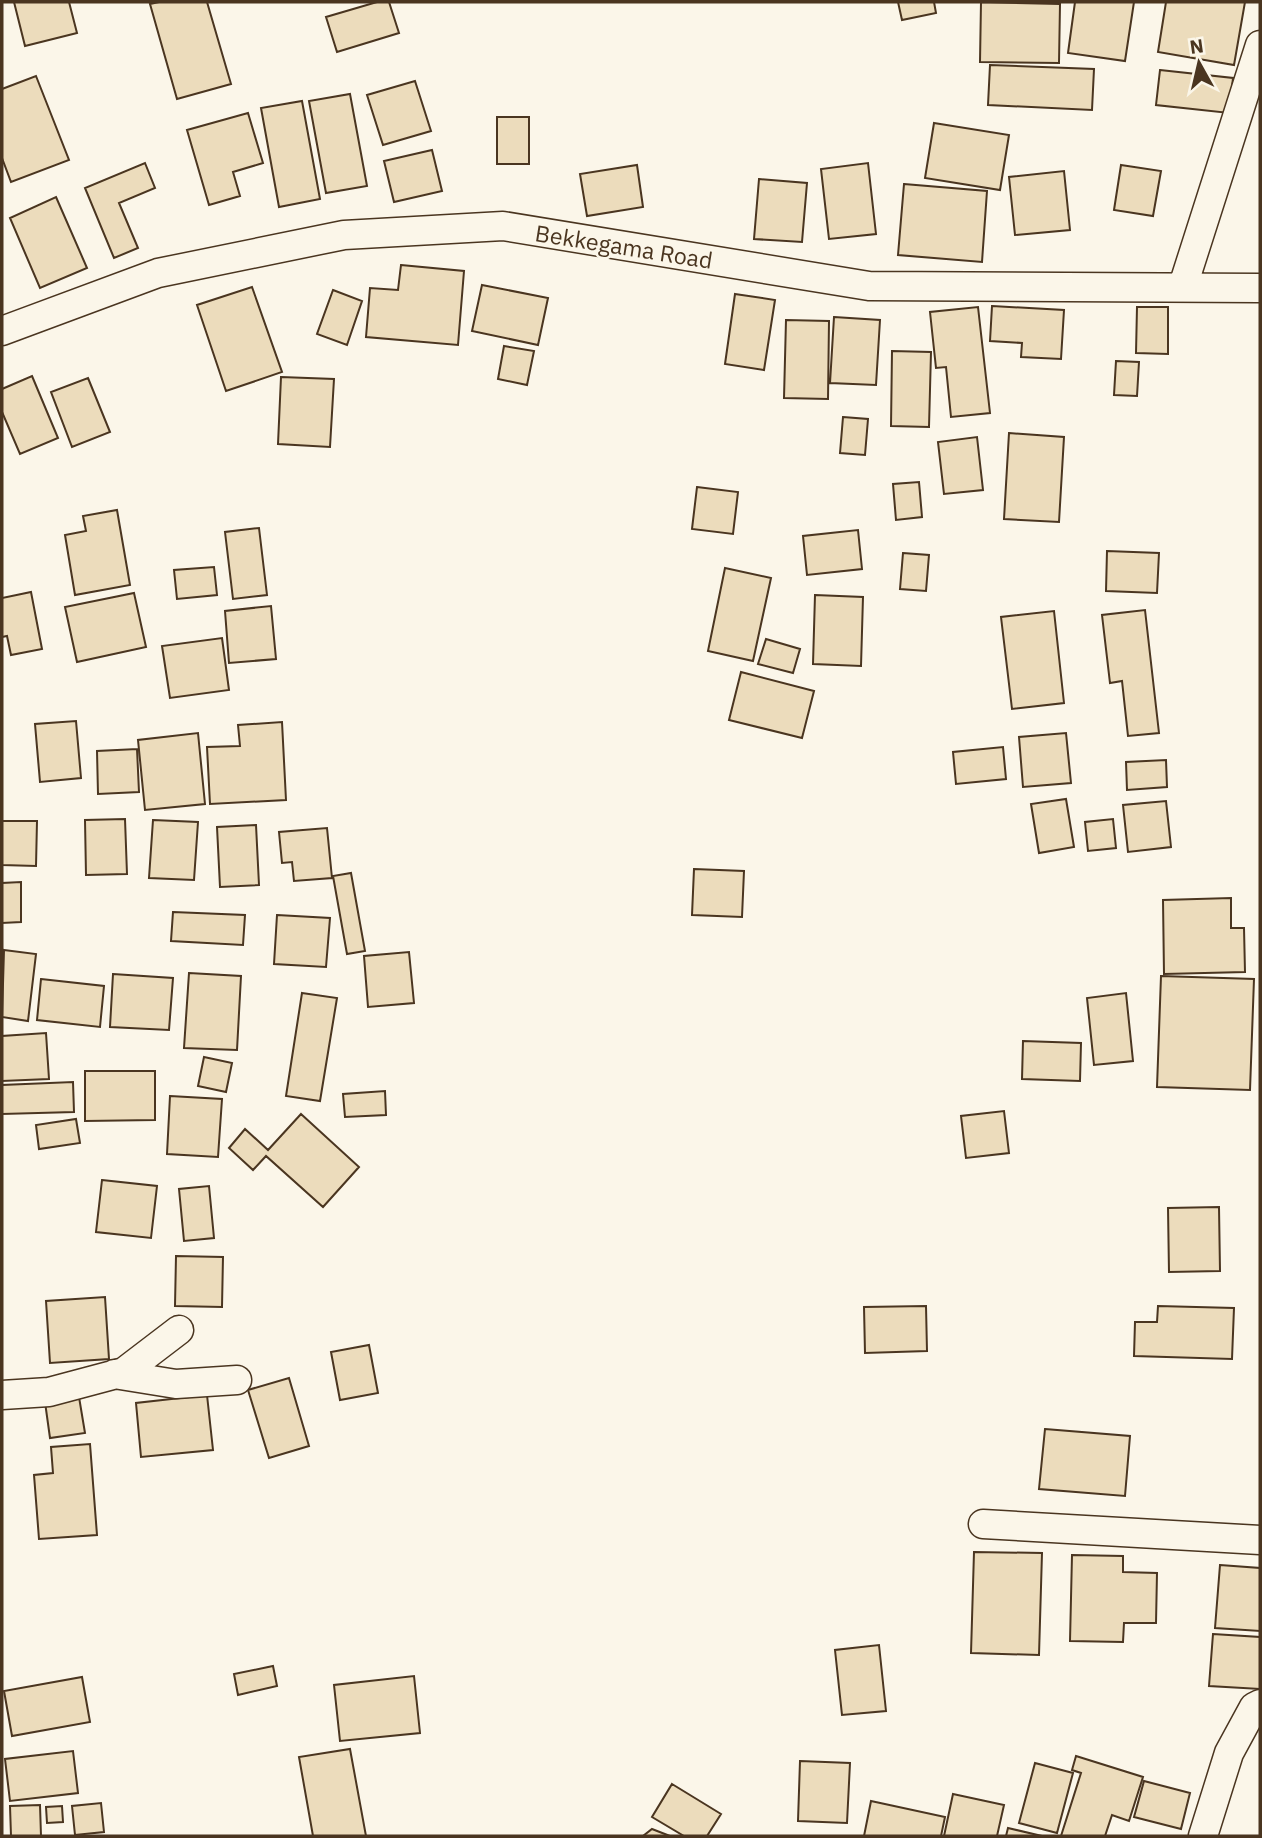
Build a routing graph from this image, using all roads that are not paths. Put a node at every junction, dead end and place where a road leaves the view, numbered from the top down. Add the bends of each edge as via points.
1 (1260, 46) edge
2 (1183, 286) junction
3 (1260, 288) edge
4 (2, 331) edge
5 (179, 1330) dead end
6 (114, 1374) junction
7 (237, 1380) dead end
8 (2, 1395) edge
9 (983, 1524) dead end
10 (1260, 1540) edge
11 (1260, 1704) edge
12 (1203, 1836) edge

1 - 2 street
2 - 3 street, Bekkegama Road
2 - 4 street, Bekkegama Road via 869,286 503,226 344,235 171,270
5 - 6 street via 124,1372
6 - 7 street via 176,1384
6 - 8 street via 49,1392
9 - 10 street
11 - 12 street via 1229,1753

